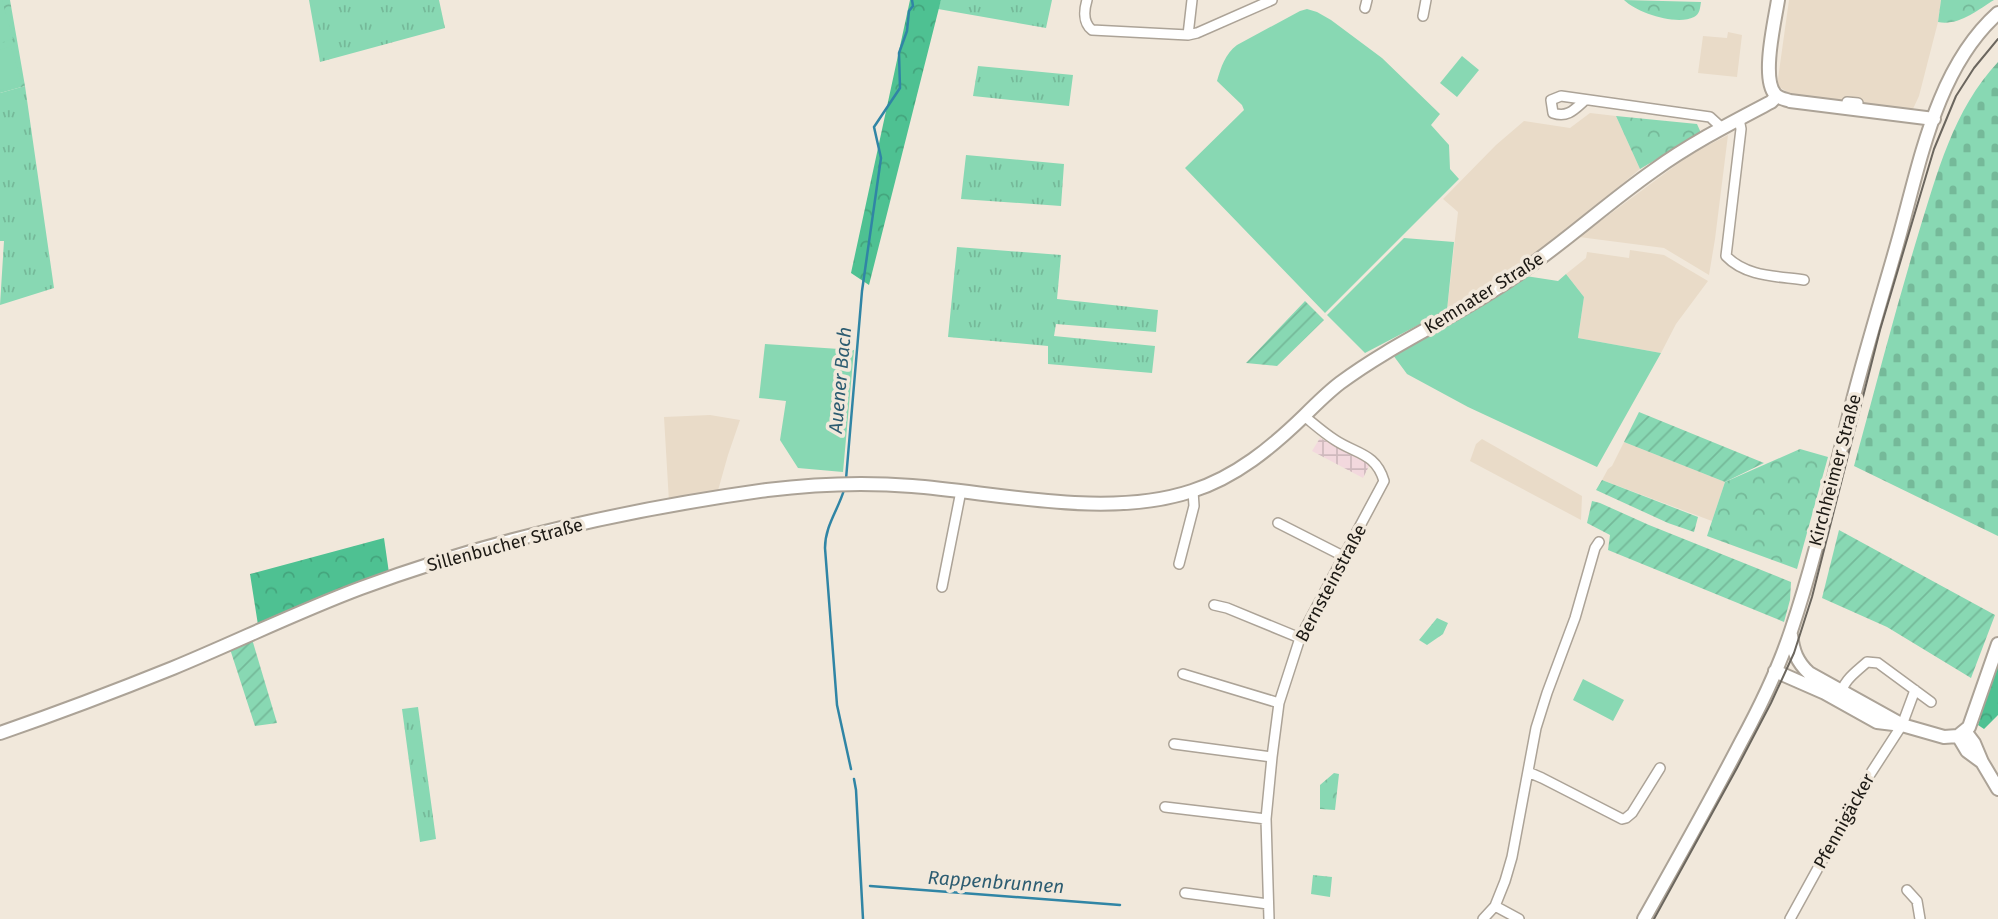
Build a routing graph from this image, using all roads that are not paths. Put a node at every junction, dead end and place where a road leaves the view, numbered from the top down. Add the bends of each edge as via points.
1 (1087, 0) edge
2 (1192, 0) edge
3 (1272, 0) edge
4 (1426, 0) edge
5 (1778, 0) edge
6 (1998, 13) edge
7 (1423, 16) dead end
8 (1188, 35) junction
9 (1777, 96) junction
10 (1584, 101) dead end
11 (1847, 102) dead end
12 (1858, 103) dead end
13 (1841, 113) dead end
14 (1852, 114) dead end
15 (1895, 115) junction
16 (1739, 119) junction
17 (1934, 120) junction
18 (1722, 128) junction
19 (1926, 143) junction
20 (1804, 280) dead end
21 (1304, 416) junction
22 (961, 491) junction
23 (1193, 491) junction
24 (1038, 499) joint
25 (1278, 523) dead end
26 (1599, 542) dead end
27 (1345, 557) junction
28 (1179, 565) dead end
29 (943, 587) dead end
30 (1214, 605) dead end
31 (1790, 633) junction
32 (1300, 638) junction
33 (1998, 644) edge
34 (1777, 667) junction
35 (1809, 673) junction
36 (1183, 674) dead end
37 (1914, 690) junction
38 (1841, 696) junction
39 (1931, 702) dead end
40 (1279, 703) junction
41 (1902, 725) junction
42 (0, 733) edge
43 (1961, 733) junction
44 (1174, 744) dead end
45 (1272, 757) junction
46 (1660, 768) dead end
47 (1528, 772) junction
48 (1998, 789) edge
49 (1165, 807) dead end
50 (1266, 819) junction
51 (1908, 890) dead end
52 (1185, 893) dead end
53 (1268, 904) junction
54 (1495, 906) junction
55 (1269, 919) edge
56 (1483, 919) edge
57 (1519, 919) edge
58 (1644, 919) edge
59 (1790, 919) edge
60 (1920, 919) edge

1 - 8 street via 1085,17 1092,30
2 - 8 street
3 - 8 street
4 - 7 street
5 - 9 street via 1769,74
6 - 17 street, Kirchheimer Straße via 1961,55
9 - 15 street
9 - 16 street, Kemnater Straße
10 - 18 street via 1710,117
11 - 12 street
13 - 14 street
15 - 17 street
15 - 19 street via 1915,126
16 - 18 street, Kemnater Straße
16 - 20 street via 1723,257 1749,272
17 - 19 street, Kirchheimer Straße
18 - 21 street, Kemnater Straße via 1654,170 1517,276 1369,362
19 - 31 street, Kirchheimer Straße
21 - 23 street, Kemnater Straße via 1253,460
21 - 27 street, Bernsteinstraße via 1375,462 1384,481
22 - 24 street, Sillenbucher Straße
22 - 29 street
22 - 42 street, Sillenbucher Straße via 889,484 765,490 517,540 341,596 165,671
23 - 24 street, Kemnater Straße via 1143,501
23 - 28 street via 1194,506
25 - 27 street
26 - 47 street via 1536,728
27 - 32 street, Bernsteinstraße
30 - 32 street
31 - 34 street, Kirchheimer Straße
31 - 35 street via 1794,653
32 - 40 street, Bernsteinstraße
33 - 43 street via 1975,710
34 - 35 street
34 - 38 street
34 - 58 street, Kirchheimer Straße via 1717,790
35 - 38 street
36 - 40 street
37 - 38 street via 1878,663 1867,662 1845,682
37 - 39 street
37 - 41 street, Pfennigäcker
38 - 41 street
40 - 45 street, Bernsteinstraße
41 - 43 street via 1944,737
41 - 59 street, Pfennigäcker
43 - 48 street via 1974,743
44 - 45 street
45 - 50 street, Bernsteinstraße
46 - 47 street via 1632,813 1622,819
47 - 54 street via 1512,857
49 - 50 street
50 - 53 street, Bernsteinstraße
51 - 60 street via 1917,901
52 - 53 street
53 - 55 street, Bernsteinstraße
54 - 56 street
54 - 57 street

